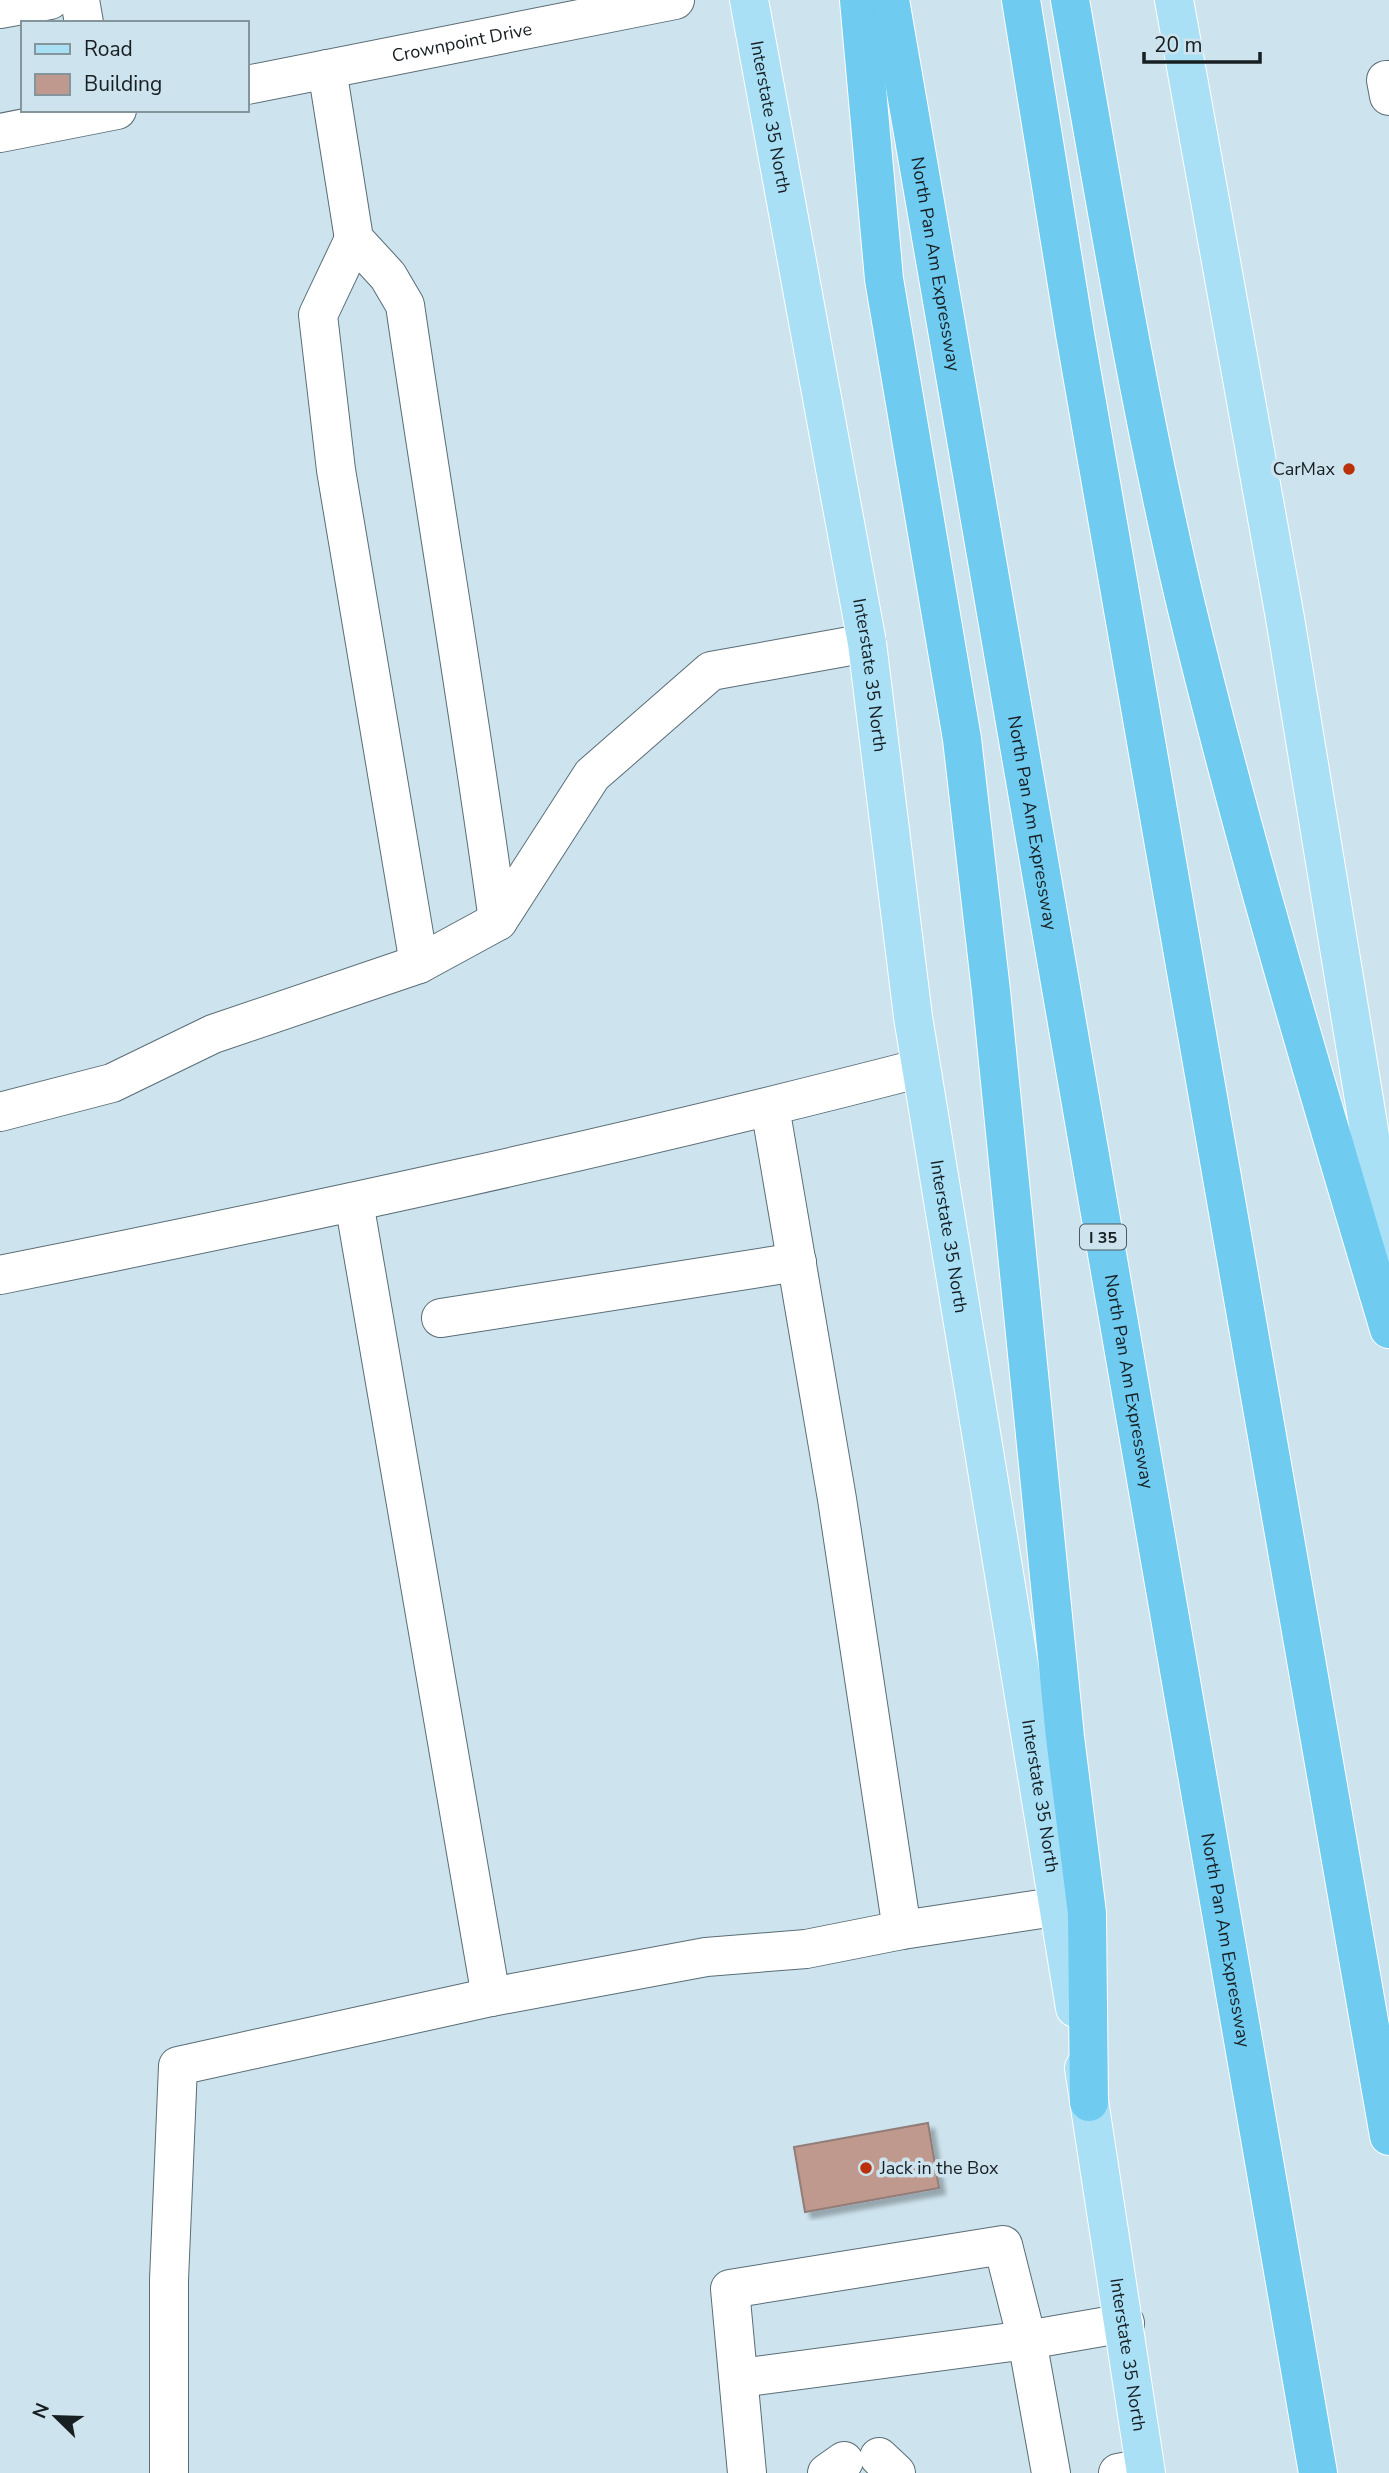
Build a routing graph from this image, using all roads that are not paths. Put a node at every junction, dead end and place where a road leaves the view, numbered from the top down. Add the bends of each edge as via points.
1 (50, 0) edge
2 (80, 0) edge
3 (675, 0) edge
4 (749, 0) edge
5 (859, 0) edge
6 (890, 0) edge
7 (1021, 0) edge
8 (1070, 0) edge
9 (1179, 1) edge
10 (0, 9) edge
11 (84, 21) edge
12 (327, 69) junction
13 (1389, 80) edge
14 (248, 85) edge
15 (1389, 96) edge
16 (100, 112) edge
17 (0, 134) edge
18 (354, 239) junction
19 (867, 643) junction
20 (498, 921) junction
21 (419, 964) junction
22 (921, 1068) junction
23 (770, 1107) junction
24 (0, 1111) edge
25 (354, 1202) junction
26 (1389, 1252) edge
27 (797, 1262) junction
28 (0, 1275) edge
29 (441, 1318) dead end
30 (1389, 1329) edge
31 (1061, 1906) junction
32 (902, 1930) junction
33 (491, 1997) junction
34 (1088, 2102) junction
35 (1389, 2136) edge
36 (1125, 2323) junction
37 (1027, 2340) junction
38 (740, 2378) junction
39 (1136, 2471) edge
40 (169, 2473) edge
41 (747, 2473) edge
42 (1051, 2473) edge
43 (1318, 2473) edge

1 - 10 street
2 - 11 street
3 - 12 street, Crownpoint Drive
4 - 19 main road, Interstate 35 North
5 - 34 highway via 884,279 962,739 989,978 1065,1737 1087,1913
6 - 43 highway, North Pan Am Expressway / I 35
7 - 35 highway via 1077,348
8 - 30 highway via 1142,403 1186,602 1271,930
9 - 26 main road
12 - 14 street, Crownpoint Drive
12 - 18 street
13 - 15 street
16 - 17 street
18 - 20 street via 388,276 405,305
18 - 21 street via 318,315 336,470
19 - 20 street via 711,671 592,775
19 - 22 main road, Interstate 35 North
20 - 21 street
21 - 24 street via 213,1034 112,1083
22 - 23 street
22 - 31 main road, Interstate 35 North
23 - 25 street
23 - 27 street
25 - 28 street
25 - 33 street
27 - 29 street
27 - 32 street
31 - 32 street
31 - 34 main road, Interstate 35 North
32 - 33 street via 806,1949 706,1957
33 - 40 street via 178,2066 169,2280
34 - 36 main road, Interstate 35 North
36 - 37 street
36 - 39 main road, Interstate 35 North
37 - 38 street
37 - 38 street via 1003,2245 730,2289
37 - 42 street
38 - 41 street

